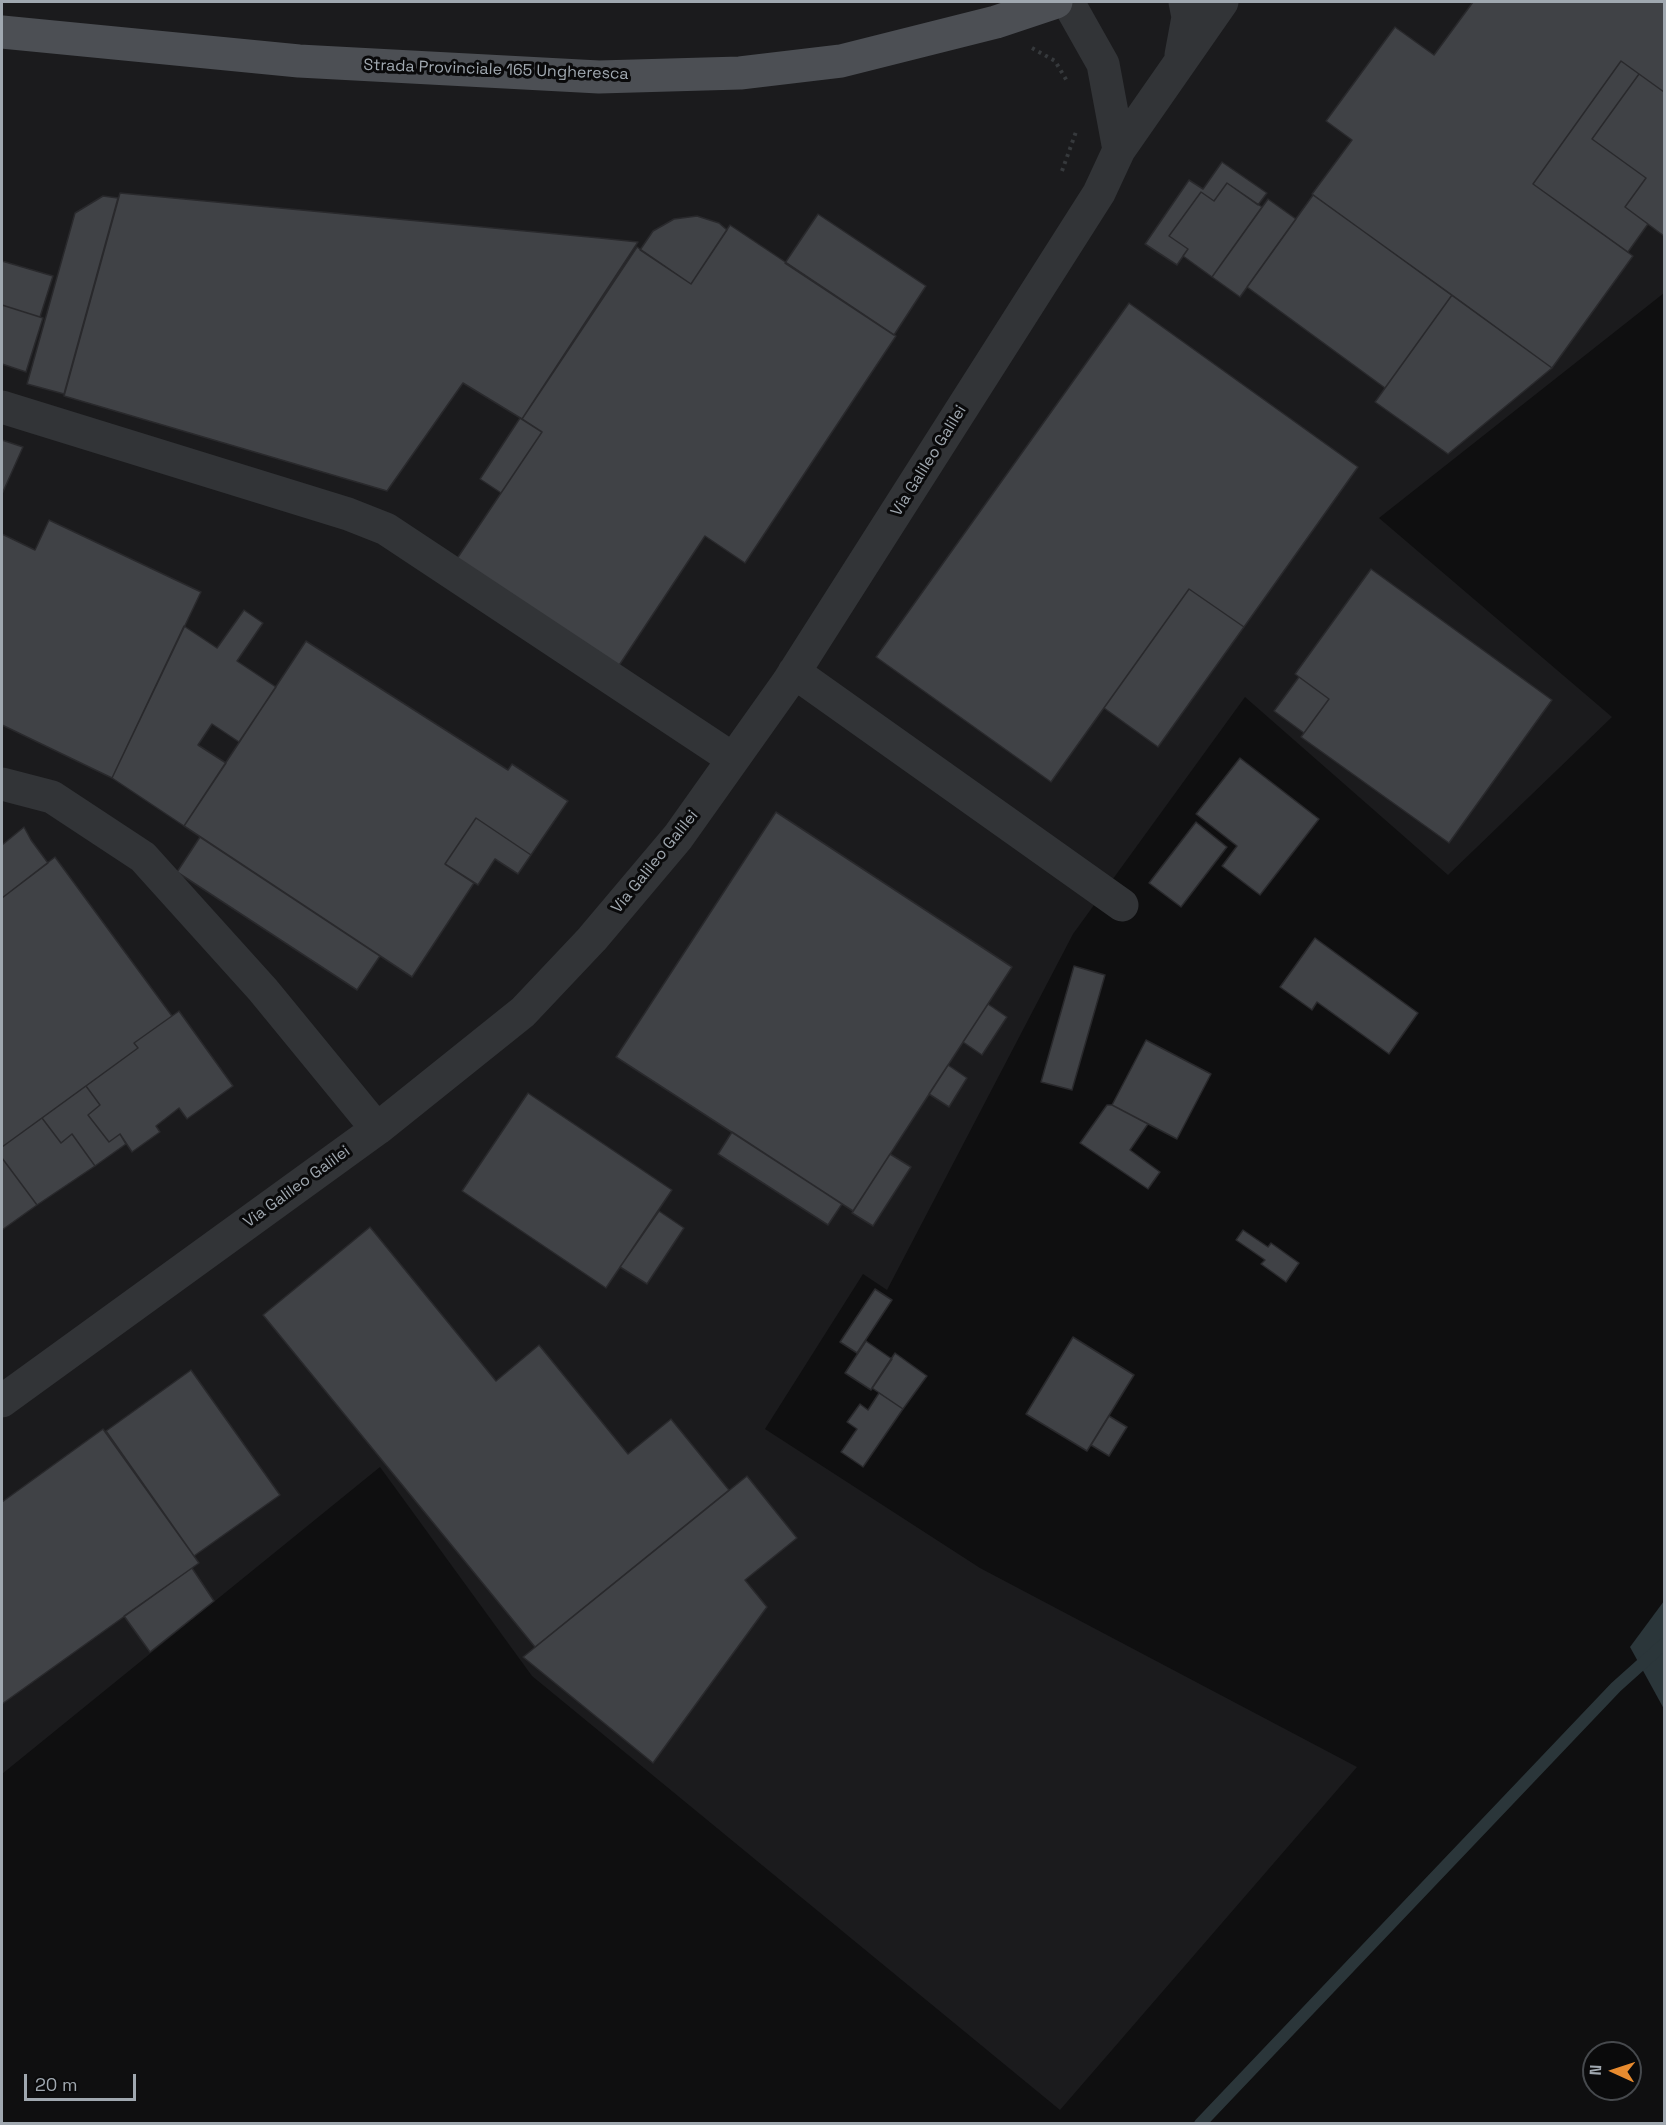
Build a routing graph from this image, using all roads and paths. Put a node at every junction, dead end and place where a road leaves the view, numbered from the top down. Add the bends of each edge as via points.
1 (1056, 2) edge
2 (1068, 2) edge
3 (1185, 2) edge
4 (1222, 2) edge
5 (2, 32) edge
6 (1180, 63) junction
7 (1119, 150) junction
8 (2, 407) edge
9 (794, 672) junction
10 (733, 759) junction
11 (2, 784) edge
12 (1122, 905) dead end
13 (378, 1129) junction
14 (2, 1401) edge

1 - 5 main road, Strada Provinciale 165 Ungheresca via 996,22 841,61 740,73 599,77 299,61
2 - 7 street via 1103,64
3 - 6 street via 1188,17
4 - 6 street, Via Galileo Galilei
6 - 7 street, Via Galileo Galilei
7 - 9 street, Via Galileo Galilei via 1099,193
8 - 10 street via 386,529
9 - 10 street, Via Galileo Galilei
9 - 12 street
10 - 13 street, Via Galileo Galilei via 670,846 592,939 523,1012
11 - 13 street via 52,797 143,857 263,990
13 - 14 street, Via Galileo Galilei

